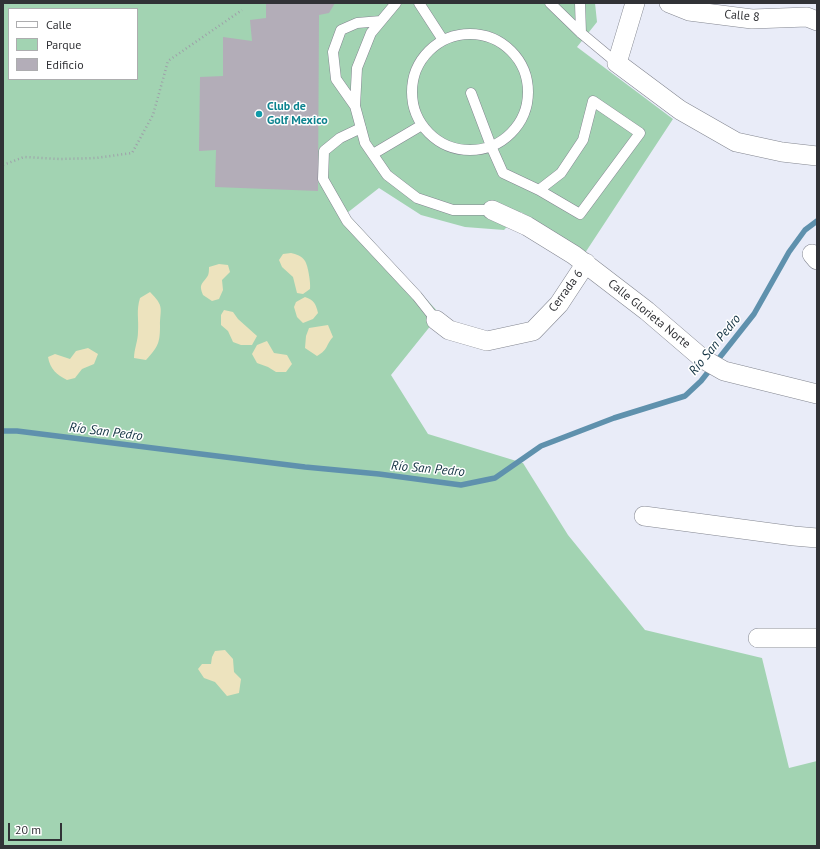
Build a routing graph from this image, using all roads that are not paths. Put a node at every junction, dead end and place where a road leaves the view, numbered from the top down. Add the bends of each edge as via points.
1 (396, 3) edge
2 (420, 3) edge
3 (550, 3) edge
4 (580, 3) edge
5 (635, 3) edge
6 (669, 3) edge
7 (381, 21) junction
8 (817, 21) edge
9 (581, 33) junction
10 (443, 40) junction
11 (617, 63) junction
12 (471, 93) dead end
13 (355, 106) junction
14 (422, 125) junction
15 (361, 128) junction
16 (491, 146) junction
17 (373, 154) junction
18 (817, 156) edge
19 (540, 190) junction
20 (492, 210) joint
21 (586, 263) junction
22 (436, 320) joint
23 (817, 394) edge
24 (644, 516) dead end
25 (817, 538) edge
26 (758, 638) dead end
27 (817, 638) edge

1 - 7 lane
2 - 10 lane
3 - 9 lane
4 - 9 lane
5 - 11 street
6 - 8 street, Calle 8 via 689,11 744,18 807,17
7 - 13 lane via 371,33 357,68
7 - 13 lane via 358,23 341,30 333,52 336,79
9 - 11 lane
10 - 14 lane via 428,52 416,68 412,88 413,107
10 - 16 lane via 462,34 480,35 498,41 513,52 524,68 528,86 527,105 520,122 508,137
11 - 18 street via 680,110 736,142 782,152
12 - 16 lane
13 - 15 lane
14 - 16 lane via 432,137 460,150 476,150
14 - 17 lane
15 - 17 lane
15 - 22 lane via 340,138 324,151 323,179 347,220
16 - 19 lane via 504,173
17 - 20 lane via 387,175 417,198 454,210
19 - 19 lane via 561,173 583,140 593,101 640,133 580,214
20 - 21 street, Calle Glorieta Norte via 528,226
21 - 22 street, Cerrada 6 via 559,304 533,331 488,341 449,330
21 - 23 street, Calle Glorieta Norte via 703,359 724,370
24 - 25 street
26 - 27 street

